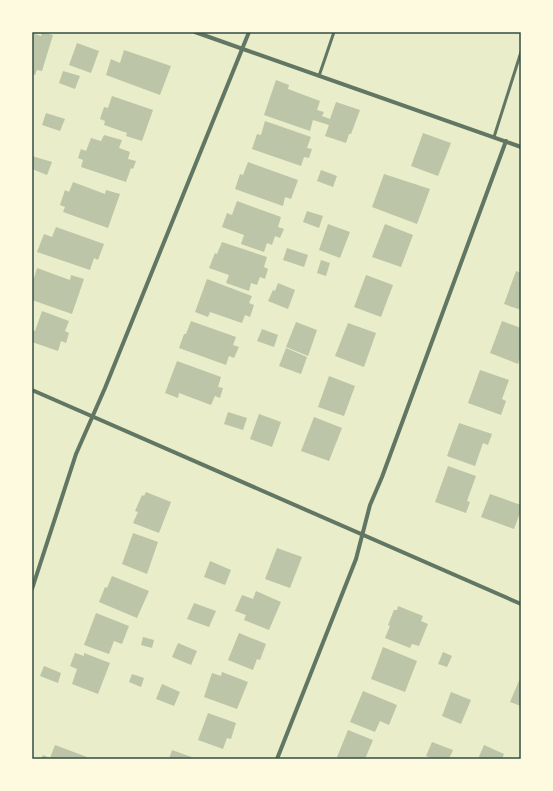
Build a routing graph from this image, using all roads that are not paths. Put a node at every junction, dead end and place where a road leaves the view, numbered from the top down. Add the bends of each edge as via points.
1 (195, 32) edge
2 (249, 32) edge
3 (334, 32) edge
4 (242, 49) junction
5 (521, 52) edge
6 (319, 76) junction
7 (494, 137) junction
8 (506, 142) junction
9 (521, 147) edge
10 (32, 390) edge
11 (92, 416) junction
12 (362, 534) junction
13 (32, 588) edge
14 (521, 604) edge
15 (277, 759) edge

1 - 4 street
2 - 4 street
3 - 6 lane
4 - 6 street
4 - 11 street
5 - 7 lane
6 - 7 street
7 - 8 street
8 - 9 street
8 - 12 street via 370,505
10 - 11 street
11 - 12 street
11 - 13 street via 76,454
12 - 14 street
12 - 15 street via 356,559

